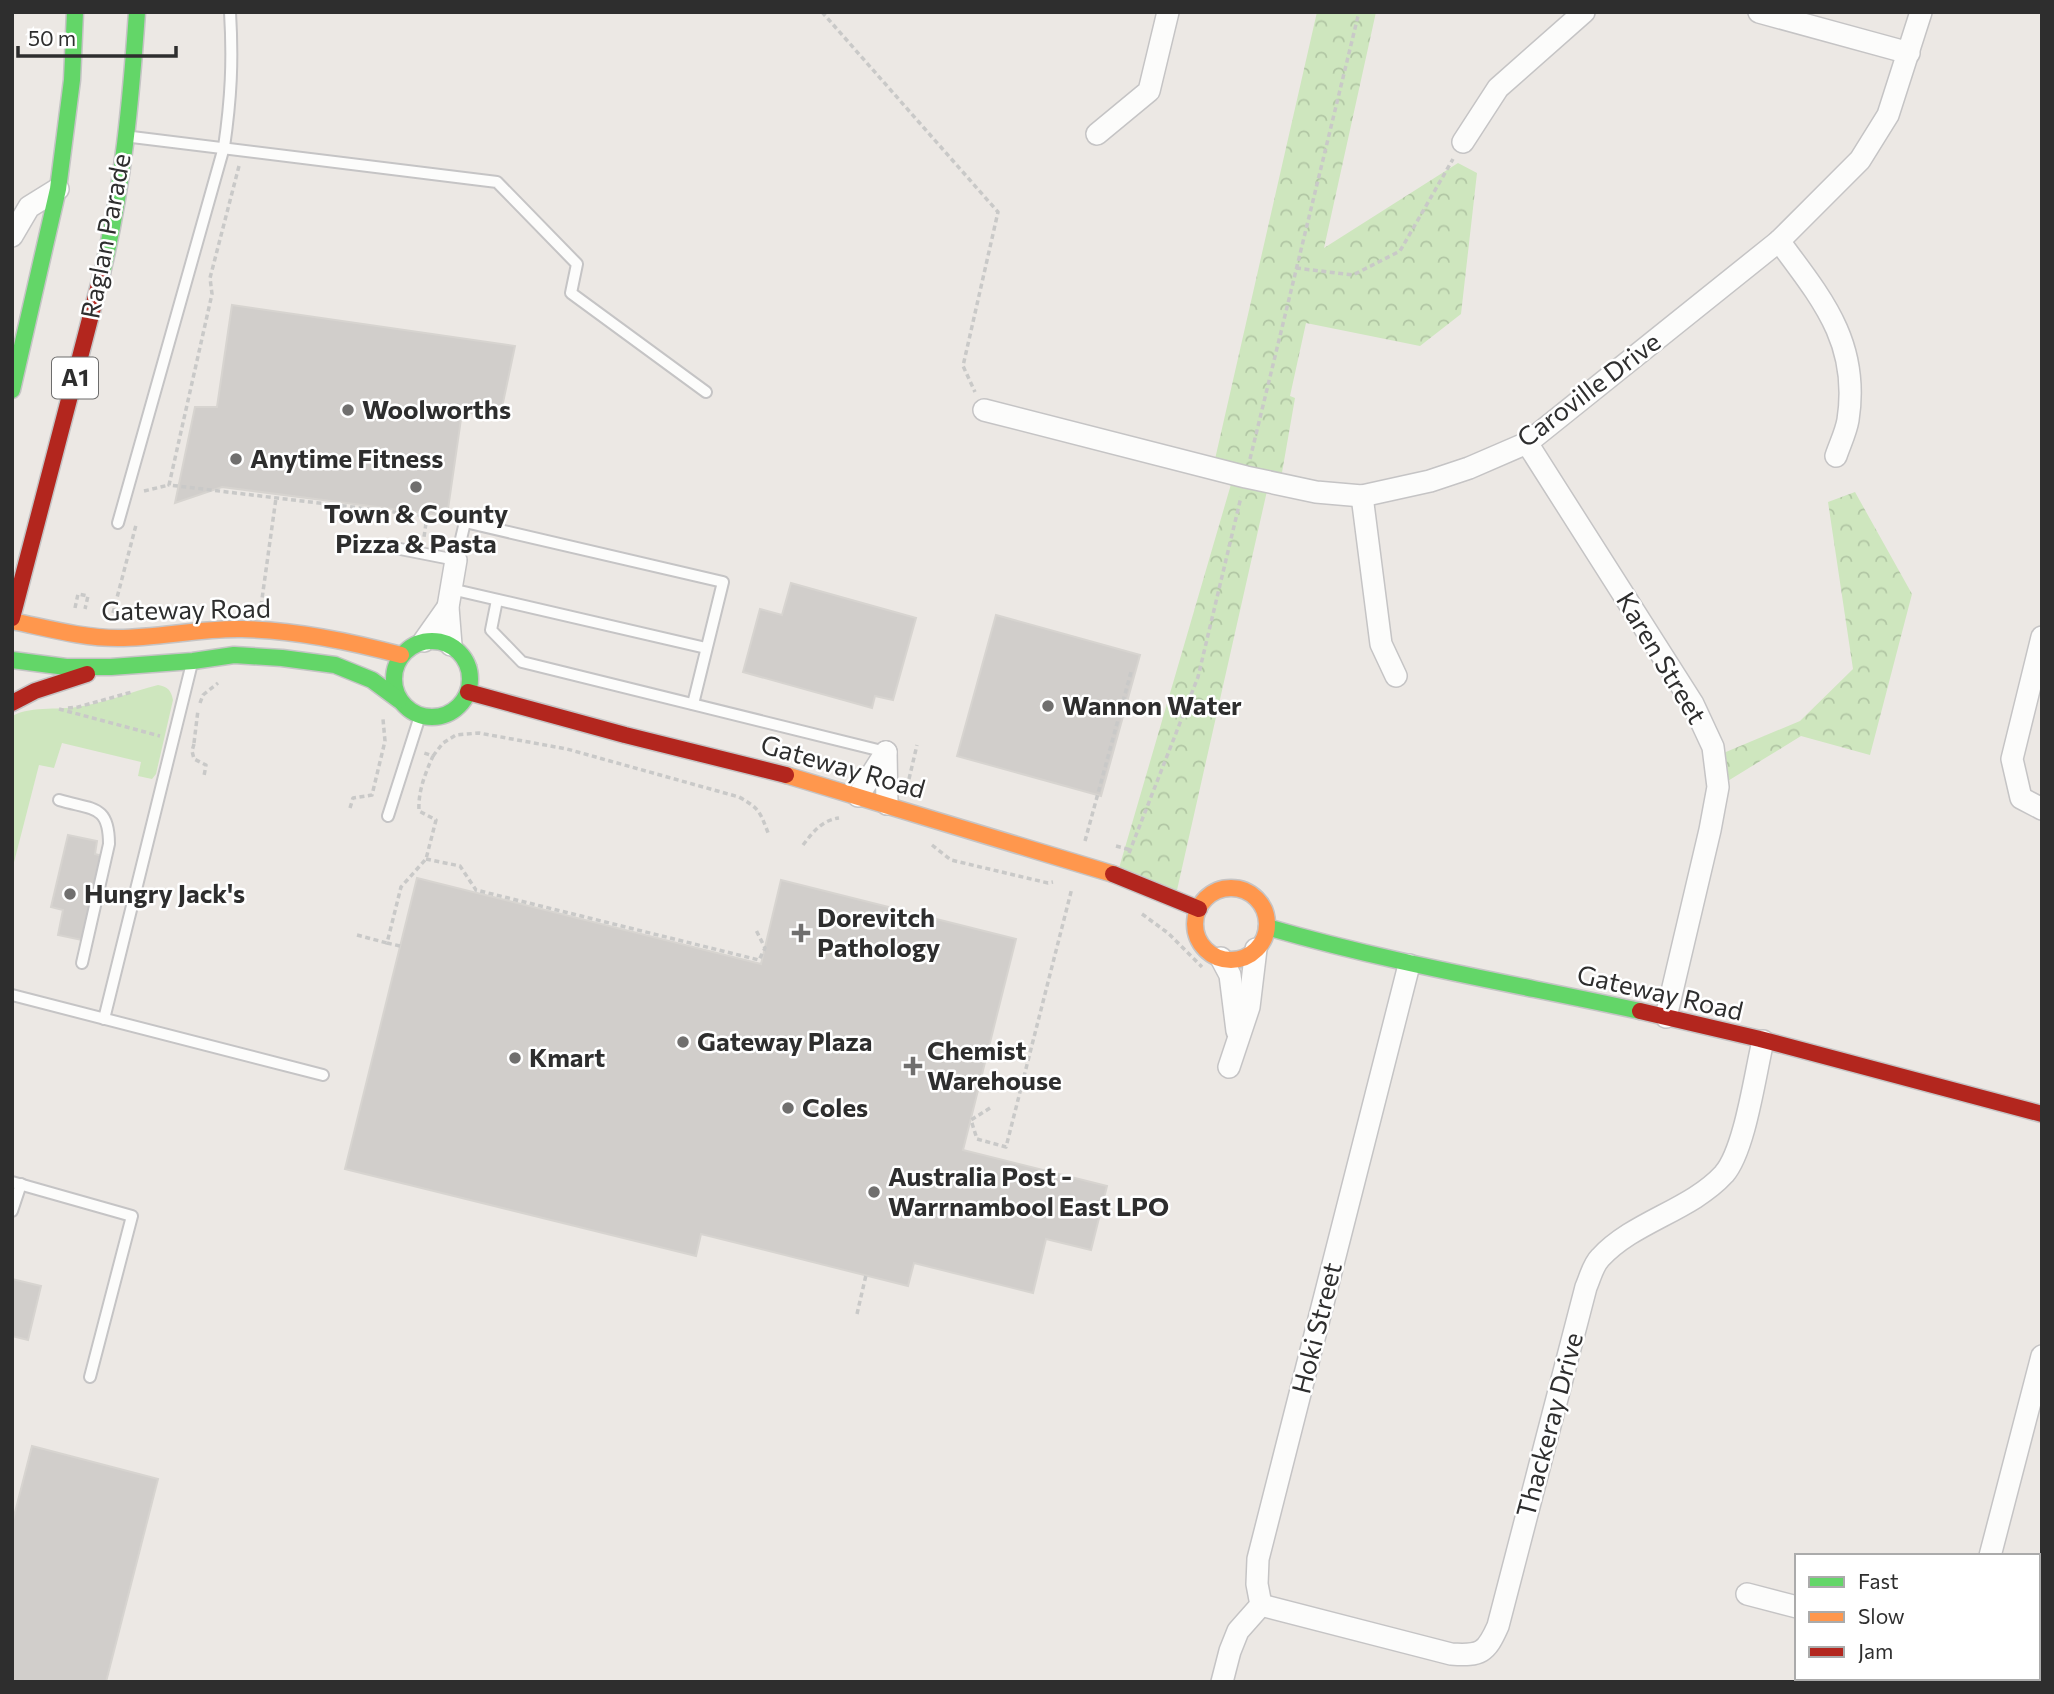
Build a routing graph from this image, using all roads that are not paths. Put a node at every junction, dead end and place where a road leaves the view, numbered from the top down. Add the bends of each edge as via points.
1 (75, 12) edge
2 (137, 12) edge
3 (230, 12) edge
4 (1168, 12) edge
5 (1584, 12) edge
6 (1759, 12) edge
7 (1922, 12) edge
8 (1909, 53) junction
9 (1097, 134) dead end
10 (126, 136) junction
11 (1463, 142) road end
12 (224, 148) junction
13 (58, 189) junction
14 (12, 236) edge
15 (1779, 241) junction
16 (12, 390) edge
17 (705, 392) dead end
18 (984, 410) road end
19 (1527, 443) junction
20 (1836, 456) dead end
21 (1362, 496) junction
22 (118, 523) dead end
23 (394, 548) dead end
24 (456, 560) junction
25 (450, 598) junction
26 (497, 600) junction
27 (12, 619) edge
28 (2042, 638) edge
29 (424, 641) junction
30 (451, 645) junction
31 (706, 648) junction
32 (401, 655) junction
33 (12, 660) edge
34 (193, 661) junction
35 (111, 667) junction
36 (1396, 676) dead end
37 (468, 692) junction
38 (399, 700) junction
39 (12, 703) edge
40 (693, 704) junction
41 (420, 716) junction
42 (886, 752) junction
43 (858, 796) junction
44 (59, 800) dead end
45 (887, 804) junction
46 (2042, 810) edge
47 (388, 816) dead end
48 (1199, 909) junction
49 (1267, 927) junction
50 (1256, 949) junction
51 (82, 963) dead end
52 (1409, 965) junction
53 (1226, 967) junction
54 (12, 995) edge
55 (1666, 1017) junction
56 (104, 1019) junction
57 (1239, 1040) junction
58 (1763, 1041) junction
59 (1229, 1067) dead end
60 (323, 1075) dead end
61 (2042, 1114) edge
62 (17, 1183) edge
63 (12, 1211) edge
64 (2042, 1356) edge
65 (90, 1377) dead end
66 (1991, 1554) edge
67 (1747, 1594) dead end
68 (1261, 1605) junction
69 (1795, 1606) edge
70 (1222, 1682) edge

1 - 13 main road, A1
2 - 10 main road, Raglan Parade / A1
3 - 12 lane via 232,81
4 - 9 street via 1149,90
5 - 11 street via 1498,88
6 - 8 street
7 - 8 street, Caroville Drive
8 - 15 street, Caroville Drive via 1888,115 1860,160
10 - 12 lane
10 - 27 main road, Raglan Parade / A1 via 104,264
12 - 17 lane via 497,182 577,264 571,293
12 - 22 lane
13 - 14 street via 29,207
13 - 16 main road, A1
15 - 19 street, Caroville Drive
15 - 20 street via 1817,293 1842,339 1851,375 1848,422
18 - 21 street, Caroville Drive via 1246,477
19 - 21 street, Caroville Drive via 1430,481
19 - 55 street, Karen Street via 1693,704 1713,747 1718,787
21 - 36 street via 1381,644
23 - 24 lane
24 - 25 street
24 - 31 lane via 465,522 723,582
25 - 26 lane
25 - 29 street
25 - 30 street
26 - 31 lane
26 - 40 lane via 491,629 522,662
27 - 32 main road, Gateway Road via 79,635 116,638 213,629 258,630 352,641
28 - 46 street via 2012,759 2021,798
29 - 30 main road
29 - 32 main road
30 - 37 main road via 468,666
31 - 40 lane
32 - 38 main road via 394,669
33 - 35 main road, Gateway Road
34 - 35 main road, Gateway Road
34 - 38 main road, Gateway Road via 234,655 335,664 372,680
34 - 56 lane via 169,738
35 - 39 main road, Gateway Road
37 - 41 main road via 454,711 432,718
37 - 43 main road, Gateway Road
38 - 41 main road
40 - 42 lane
41 - 47 lane
42 - 43 street
42 - 45 street
43 - 45 main road, Gateway Road
44 - 51 lane via 100,812 109,829
45 - 48 main road, Gateway Road via 1121,876
48 - 49 main road via 1221,889 1241,889 1263,908
48 - 53 main road via 1197,934
49 - 50 main road
49 - 52 main road, Gateway Road
50 - 53 main road via 1230,960
50 - 57 street via 1249,1007
52 - 55 main road, Gateway Road
52 - 68 street, Hoki Street via 1258,1559
53 - 57 street
54 - 56 lane
55 - 58 main road, Gateway Road
56 - 60 lane
57 - 59 street
58 - 61 main road, Gateway Road
58 - 68 street, Thackeray Drive via 1738,1149 1724,1173 1598,1259 1586,1287 1490,1645 1473,1655 1451,1654
62 - 63 lane
62 - 65 lane via 132,1216
64 - 66 street
67 - 69 street
68 - 70 street via 1238,1631

